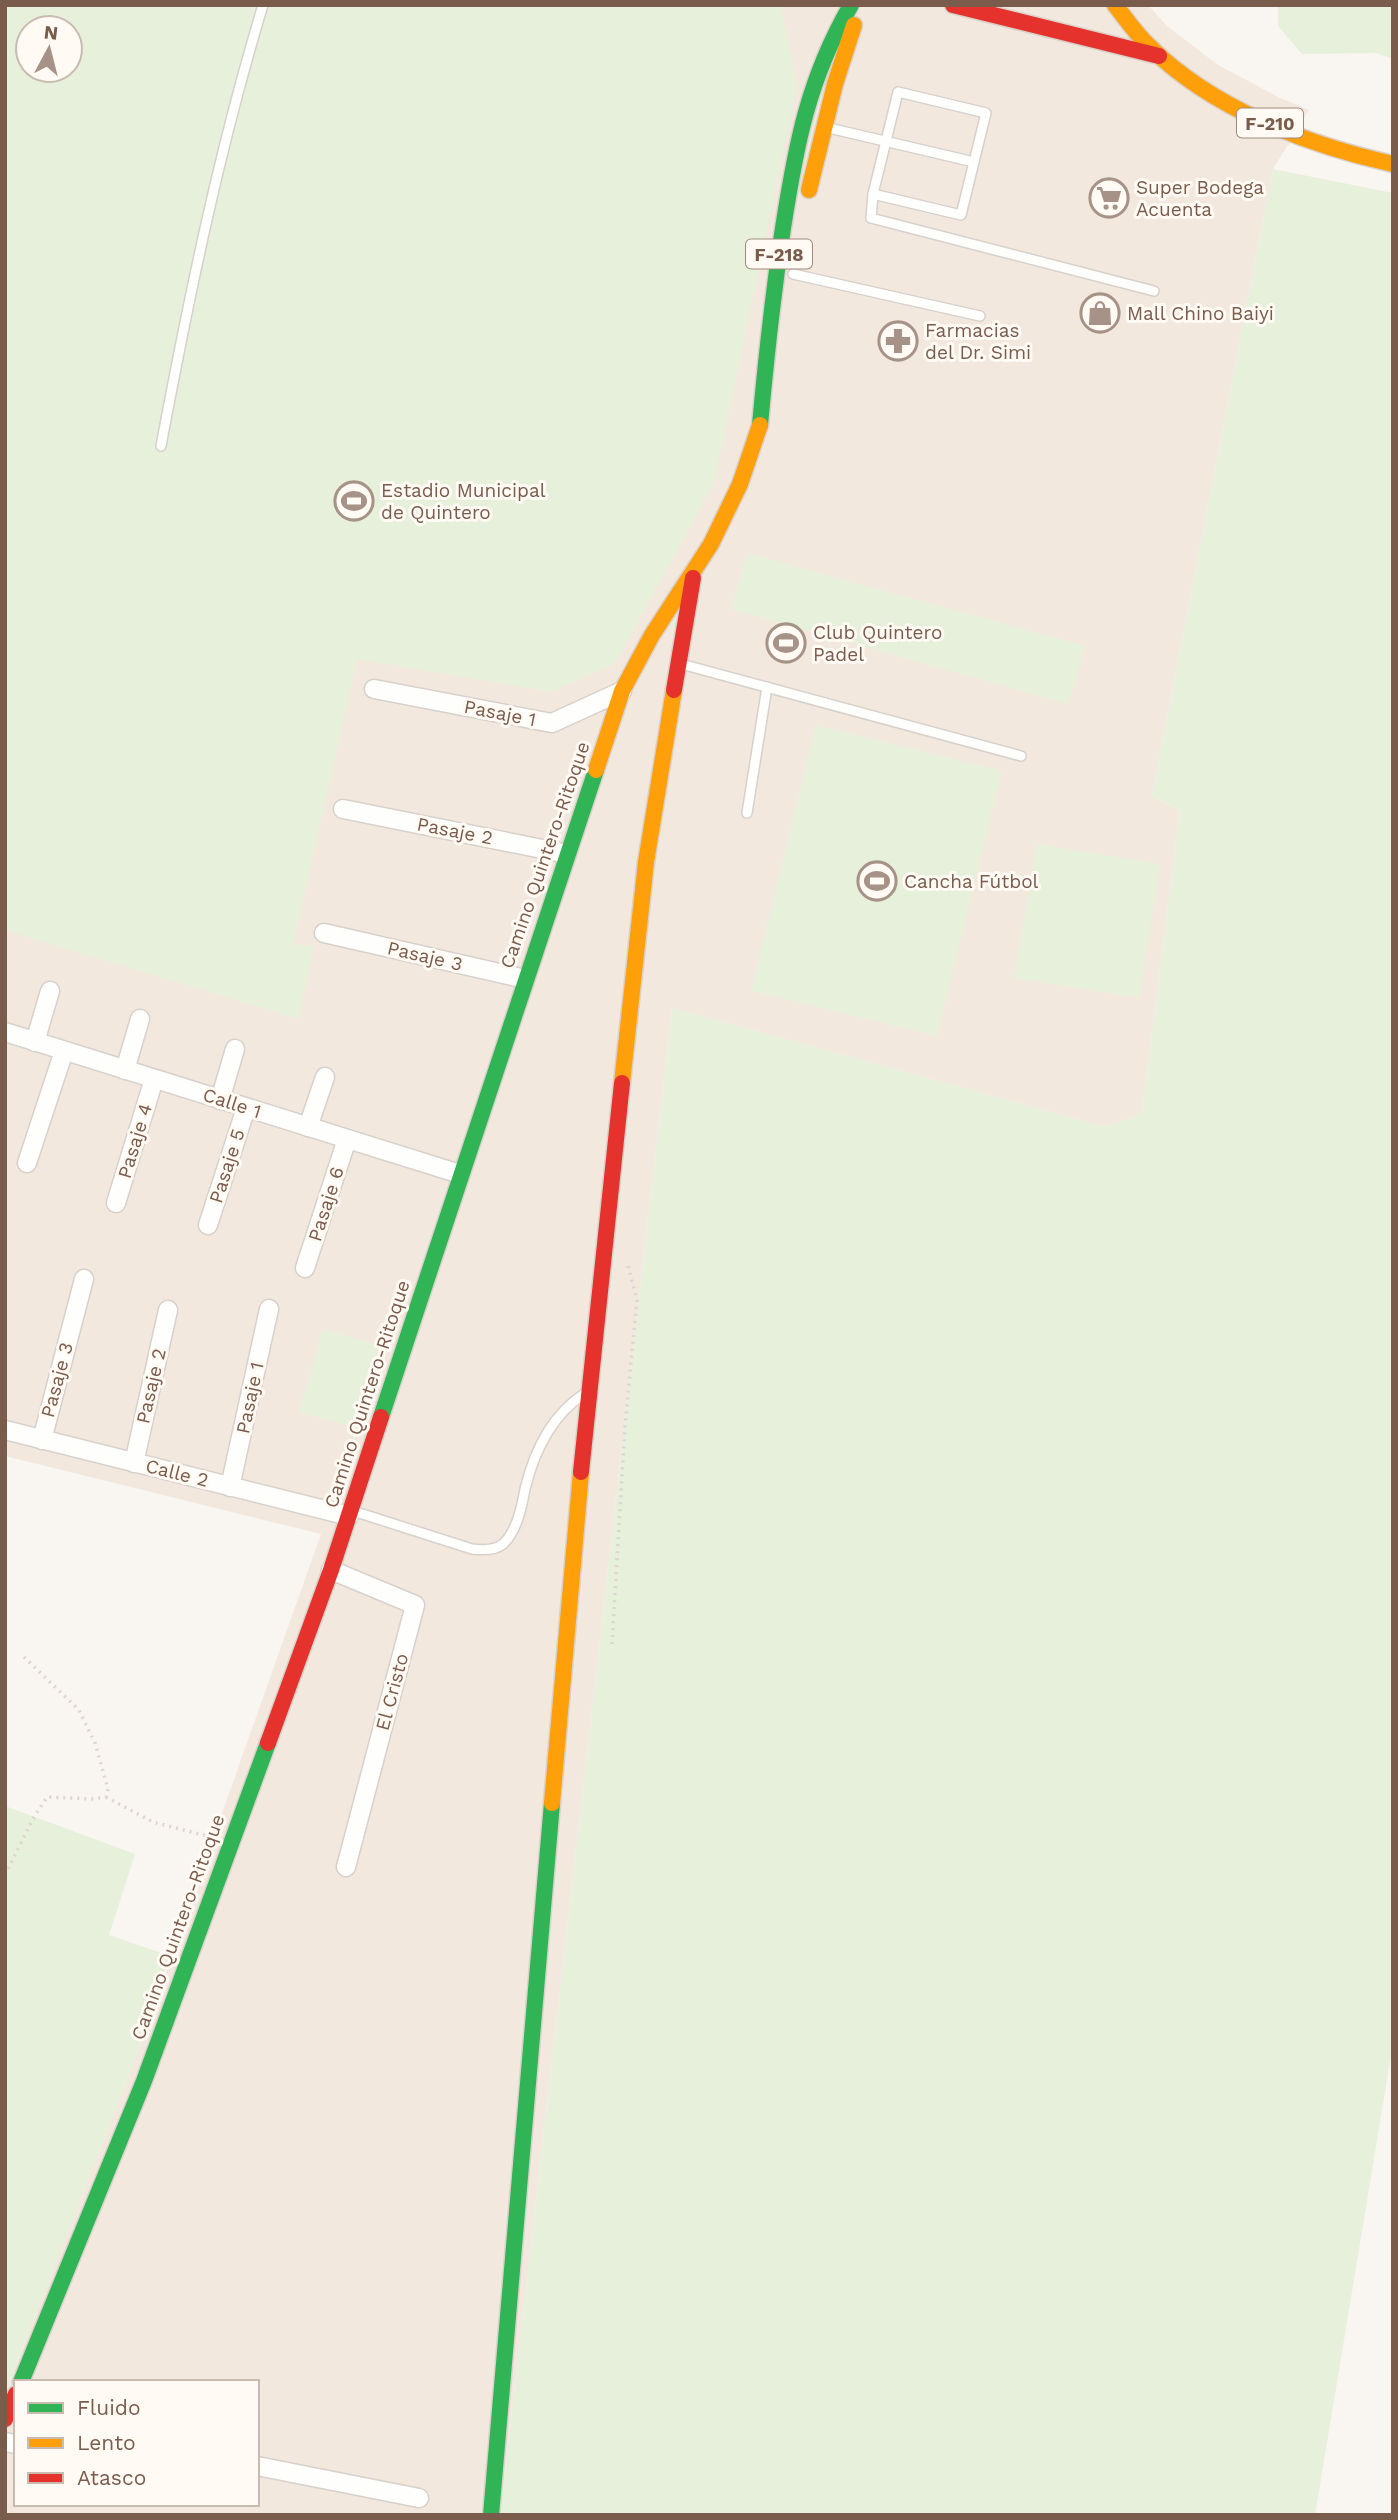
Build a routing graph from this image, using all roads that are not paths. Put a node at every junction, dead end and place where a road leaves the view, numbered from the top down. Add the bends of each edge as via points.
1 (263, 5) edge
2 (851, 5) edge
3 (861, 5) edge
4 (953, 5) edge
5 (1115, 5) edge
6 (1159, 56) junction
7 (812, 84) junction
8 (824, 126) junction
9 (886, 142) junction
10 (974, 162) junction
11 (1393, 164) edge
12 (873, 194) junction
13 (807, 200) dead end
14 (794, 267) joint
15 (1154, 291) dead end
16 (980, 316) dead end
17 (760, 425) junction
18 (161, 446) dead end
19 (694, 573) junction
20 (680, 663) junction
21 (767, 687) junction
22 (374, 689) dead end
23 (622, 691) junction
24 (1021, 756) dead end
25 (343, 809) dead end
26 (747, 813) dead end
27 (567, 854) junction
28 (324, 933) dead end
29 (525, 979) junction
30 (50, 991) dead end
31 (140, 1019) dead end
32 (5, 1032) edge
33 (35, 1042) junction
34 (235, 1049) dead end
35 (64, 1051) junction
36 (125, 1070) junction
37 (325, 1077) dead end
38 (154, 1079) junction
39 (220, 1100) junction
40 (246, 1108) junction
41 (308, 1127) junction
42 (347, 1139) junction
43 (27, 1163) dead end
44 (460, 1174) junction
45 (116, 1203) dead end
46 (208, 1225) dead end
47 (305, 1268) dead end
48 (83, 1279) dead end
49 (269, 1309) dead end
50 (168, 1310) dead end
51 (588, 1391) junction
52 (5, 1430) edge
53 (42, 1440) junction
54 (134, 1463) junction
55 (230, 1487) junction
56 (350, 1513) junction
57 (331, 1570) junction
58 (346, 1867) dead end
59 (22, 2380) edge
60 (14, 2399) edge
61 (5, 2419) edge
62 (259, 2466) edge
63 (419, 2498) dead end
64 (491, 2515) edge

1 - 18 lane via 205,223
2 - 7 main road, Camino Quintero-Ritoque / F-218
3 - 8 main road
4 - 6 main road
5 - 6 main road, F-210
6 - 11 main road, F-210 via 1262,120 1339,150
7 - 8 main road via 812,110
7 - 17 main road, Camino Quintero-Ritoque / F-218 via 776,269
8 - 9 lane
8 - 13 main road
9 - 10 lane
9 - 10 lane via 898,92 986,113
9 - 12 lane
10 - 12 lane via 961,215
12 - 15 lane via 871,218
14 - 16 lane
14 - 17 main road, Camino Quintero-Ritoque / F-218
17 - 19 main road, Camino Quintero-Ritoque / F-218 via 731,505
19 - 20 main road
19 - 23 main road, Camino Quintero-Ritoque / F-218 via 652,635
20 - 21 lane
20 - 51 main road via 646,862
21 - 24 lane
21 - 26 lane
22 - 23 street, Pasaje 1 via 552,723
23 - 27 main road, Camino Quintero-Ritoque / F-218
25 - 27 street, Pasaje 2
27 - 29 main road, Camino Quintero-Ritoque / F-218
28 - 29 street, Pasaje 3
29 - 44 main road, Camino Quintero-Ritoque / F-218
30 - 33 street
31 - 36 street
32 - 33 street, Calle 1
33 - 35 street, Calle 1
34 - 39 street
35 - 36 street, Calle 1
35 - 43 street
36 - 38 street, Calle 1
37 - 41 street
38 - 39 street, Calle 1
38 - 45 street, Pasaje 4
39 - 40 street, Calle 1
40 - 41 street, Calle 1
40 - 46 street, Pasaje 5
41 - 42 street, Calle 1
42 - 44 street, Calle 1
42 - 47 street, Pasaje 6
44 - 56 main road, Camino Quintero-Ritoque / F-218
48 - 53 street, Pasaje 3
49 - 55 street, Pasaje 1
50 - 54 street, Pasaje 2
51 - 56 lane via 563,1411 545,1436 520,1512 503,1544 472,1549
51 - 64 main road
52 - 53 street, Calle 2
53 - 54 street, Calle 2
54 - 55 street, Calle 2
55 - 56 street, Calle 2
56 - 57 main road, Camino Quintero-Ritoque / F-218
57 - 58 street, El Cristo via 415,1605
57 - 59 main road, Camino Quintero-Ritoque / F-218 via 144,2081
60 - 61 main road
62 - 63 street

